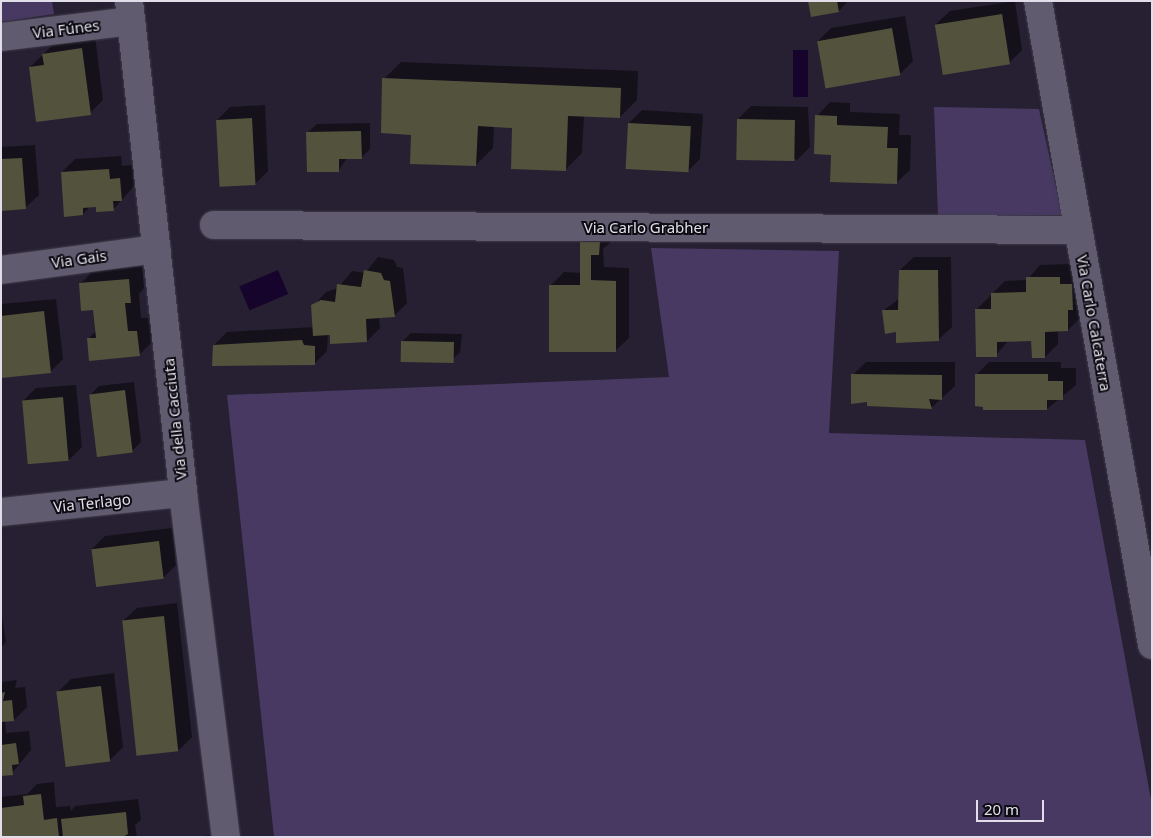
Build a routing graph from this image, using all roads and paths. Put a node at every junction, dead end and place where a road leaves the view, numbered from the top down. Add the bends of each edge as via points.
1 (1038, 1) edge
2 (130, 11) edge
3 (1, 38) edge
4 (214, 225) dead end
5 (1078, 230) junction
6 (157, 249) junction
7 (1, 270) edge
8 (183, 494) junction
9 (1, 512) edge
10 (1152, 645) edge
11 (226, 837) edge

1 - 5 street, Via Carlo Calcaterra
2 - 3 street, Via Fúnes
2 - 6 street, Via della Cacciuta
4 - 5 street, Via Carlo Grabher
5 - 10 street, Via Carlo Calcaterra
6 - 7 street, Via Gais
6 - 8 street, Via della Cacciuta
8 - 9 street, Via Terlago
8 - 11 street, Via della Cacciuta

